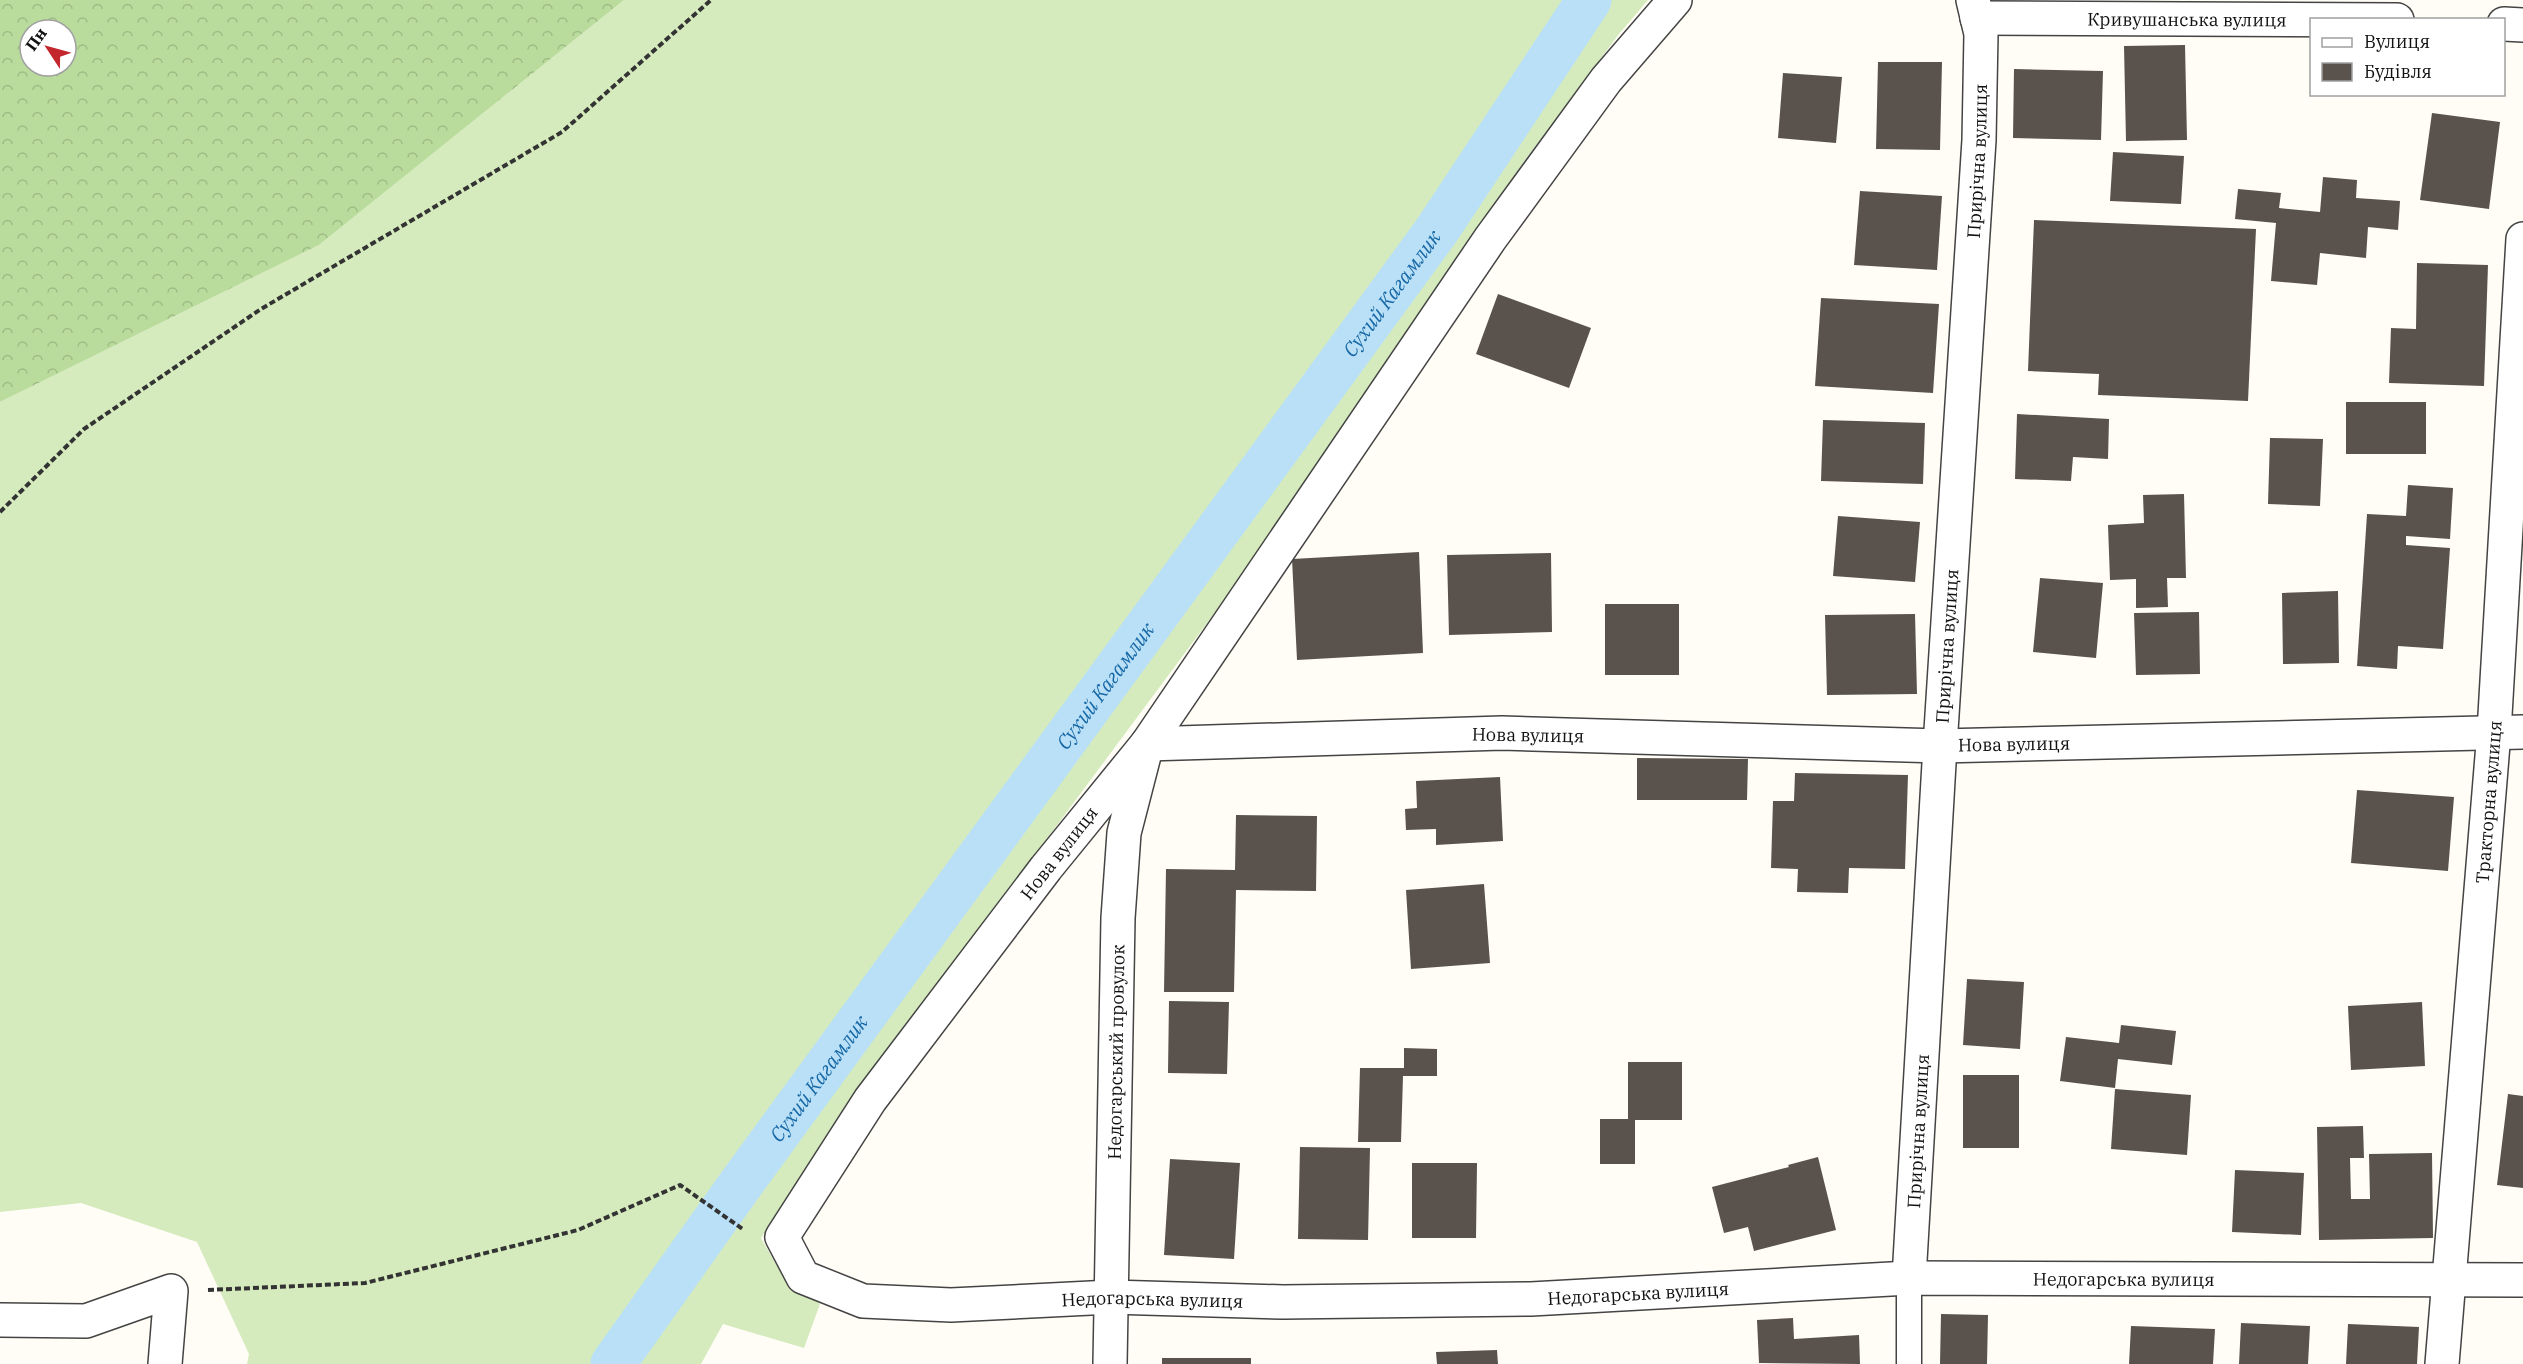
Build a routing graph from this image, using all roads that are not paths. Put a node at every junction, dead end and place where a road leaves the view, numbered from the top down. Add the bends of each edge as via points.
1 (1675, 0) edge
2 (1975, 9) edge
3 (2320, 18) edge
4 (2505, 24) edge
5 (2523, 25) edge
6 (2523, 239) edge
7 (2509, 732) edge
8 (1147, 744) junction
9 (1940, 746) junction
10 (782, 1237) joint
11 (1909, 1278) junction
12 (2449, 1279) junction
13 (2523, 1280) edge
14 (1112, 1297) junction
15 (0, 1320) edge
16 (165, 1364) edge
17 (1110, 1364) edge
18 (1909, 1364) edge
19 (2442, 1364) edge

1 - 8 street via 1606,80 1490,239
2 - 3 street, Кривушанська вулиця
2 - 9 street, Прирічна вулиця via 1981,34 1980,140
4 - 5 street
6 - 7 street, Тракторна вулиця
7 - 9 street, Нова вулиця
7 - 12 street, Тракторна вулиця
8 - 9 street, Нова вулиця via 1502,733
8 - 10 street, Нова вулиця via 1046,868 870,1100
8 - 14 street, Недогарський провулок via 1124,833 1118,918
9 - 11 street, Прирічна вулиця
10 - 14 street, Недогарська вулиця via 803,1278 862,1301 951,1305
11 - 12 street, Недогарська вулиця
11 - 14 street, Недогарська вулиця via 1532,1299 1283,1302
11 - 18 lane, Прирічна вулиця
12 - 13 street, Недогарська вулиця
12 - 19 street, Тракторна вулиця
14 - 17 street, Недогарський провулок
15 - 16 street via 86,1321 171,1291

